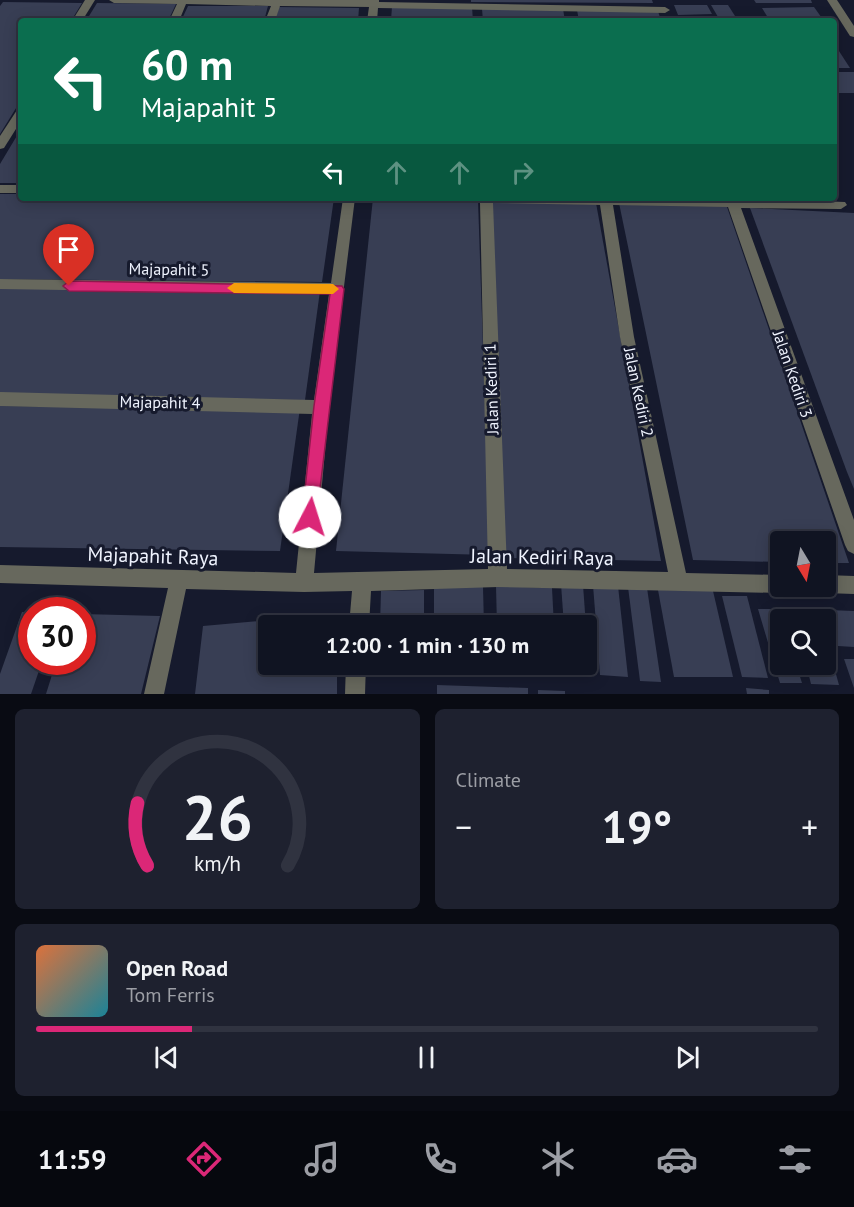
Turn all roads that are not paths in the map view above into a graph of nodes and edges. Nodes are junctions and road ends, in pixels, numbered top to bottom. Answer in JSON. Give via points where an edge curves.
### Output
{"nodes":[{"id":1,"x":90,"y":0,"type":"edge"},
{"id":2,"x":114,"y":0,"type":"edge"},
{"id":3,"x":832,"y":0,"type":"edge"},
{"id":4,"x":183,"y":1,"type":"edge"},
{"id":5,"x":277,"y":2,"type":"junction"},
{"id":6,"x":374,"y":2,"type":"edge"},
{"id":7,"x":479,"y":5,"type":"junction"},
{"id":8,"x":663,"y":5,"type":"edge"},
{"id":9,"x":569,"y":7,"type":"junction"},
{"id":10,"x":79,"y":18,"type":"edge"},
{"id":11,"x":175,"y":18,"type":"edge"},
{"id":12,"x":271,"y":18,"type":"edge"},
{"id":13,"x":372,"y":18,"type":"edge"},
{"id":14,"x":480,"y":18,"type":"edge"},
{"id":15,"x":571,"y":18,"type":"edge"},
{"id":16,"x":854,"y":34,"type":"edge"},
{"id":17,"x":18,"y":116,"type":"edge"},
{"id":18,"x":0,"y":146,"type":"edge"},
{"id":19,"x":0,"y":189,"type":"edge"},
{"id":20,"x":18,"y":189,"type":"edge"},
{"id":21,"x":349,"y":201,"type":"edge"},
{"id":22,"x":486,"y":201,"type":"edge"},
{"id":23,"x":605,"y":201,"type":"edge"},
{"id":24,"x":732,"y":201,"type":"edge"},
{"id":25,"x":754,"y":201,"type":"edge"},
{"id":26,"x":841,"y":205,"type":"dead end"},
{"id":27,"x":0,"y":284,"type":"edge"},
{"id":28,"x":337,"y":289,"type":"junction"},
{"id":29,"x":0,"y":399,"type":"edge"},
{"id":30,"x":321,"y":406,"type":"junction"},
{"id":31,"x":854,"y":545,"type":"edge"},
{"id":32,"x":0,"y":574,"type":"edge"},
{"id":33,"x":498,"y":578,"type":"junction"},
{"id":34,"x":179,"y":579,"type":"junction"},
{"id":35,"x":362,"y":580,"type":"junction"},
{"id":36,"x":679,"y":582,"type":"junction"},
{"id":37,"x":304,"y":583,"type":"junction"},
{"id":38,"x":770,"y":584,"type":"edge"},
{"id":39,"x":836,"y":584,"type":"edge"},
{"id":40,"x":854,"y":585,"type":"edge"},
{"id":41,"x":360,"y":615,"type":"edge"},
{"id":42,"x":356,"y":675,"type":"edge"},
{"id":43,"x":154,"y":694,"type":"edge"},
{"id":44,"x":355,"y":694,"type":"edge"}],
"edges":[{"from":1,"to":10,"type":"street"},
{"from":2,"to":4,"type":"street"},
{"from":3,"to":16,"type":"street"},
{"from":4,"to":5,"type":"street"},
{"from":4,"to":11,"type":"street"},
{"from":5,"to":6,"type":"street"},
{"from":5,"to":12,"type":"street"},
{"from":6,"to":7,"type":"street"},
{"from":6,"to":13,"type":"street"},
{"from":7,"to":9,"type":"street"},
{"from":7,"to":14,"type":"street"},
{"from":8,"to":9,"type":"street"},
{"from":9,"to":15,"type":"street"},
{"from":17,"to":18,"type":"street"},
{"from":19,"to":20,"type":"street"},
{"from":21,"to":28,"type":"street"},
{"from":22,"to":33,"type":"street","name":"Jalan Kediri 1"},
{"from":23,"to":36,"type":"street","name":"Jalan Kediri 2","via":[[627,337]]},
{"from":24,"to":31,"type":"street","name":"Jalan Kediri 3"},
{"from":25,"to":26,"type":"street"},
{"from":27,"to":28,"type":"street","name":"Majapahit 5"},
{"from":28,"to":30,"type":"street"},
{"from":29,"to":30,"type":"street","name":"Majapahit 4"},
{"from":30,"to":37,"type":"street"},
{"from":32,"to":34,"type":"street","name":"Majapahit Raya"},
{"from":33,"to":35,"type":"street","name":"Jalan Kediri Raya"},
{"from":33,"to":36,"type":"street","name":"Jalan Kediri Raya"},
{"from":34,"to":37,"type":"street","name":"Majapahit Raya"},
{"from":34,"to":43,"type":"street"},
{"from":35,"to":37,"type":"street","name":"Jalan Kediri Raya"},
{"from":35,"to":41,"type":"street"},
{"from":36,"to":38,"type":"street","name":"Jalan Kediri Raya"},
{"from":39,"to":40,"type":"street"},
{"from":42,"to":44,"type":"street"}]}
